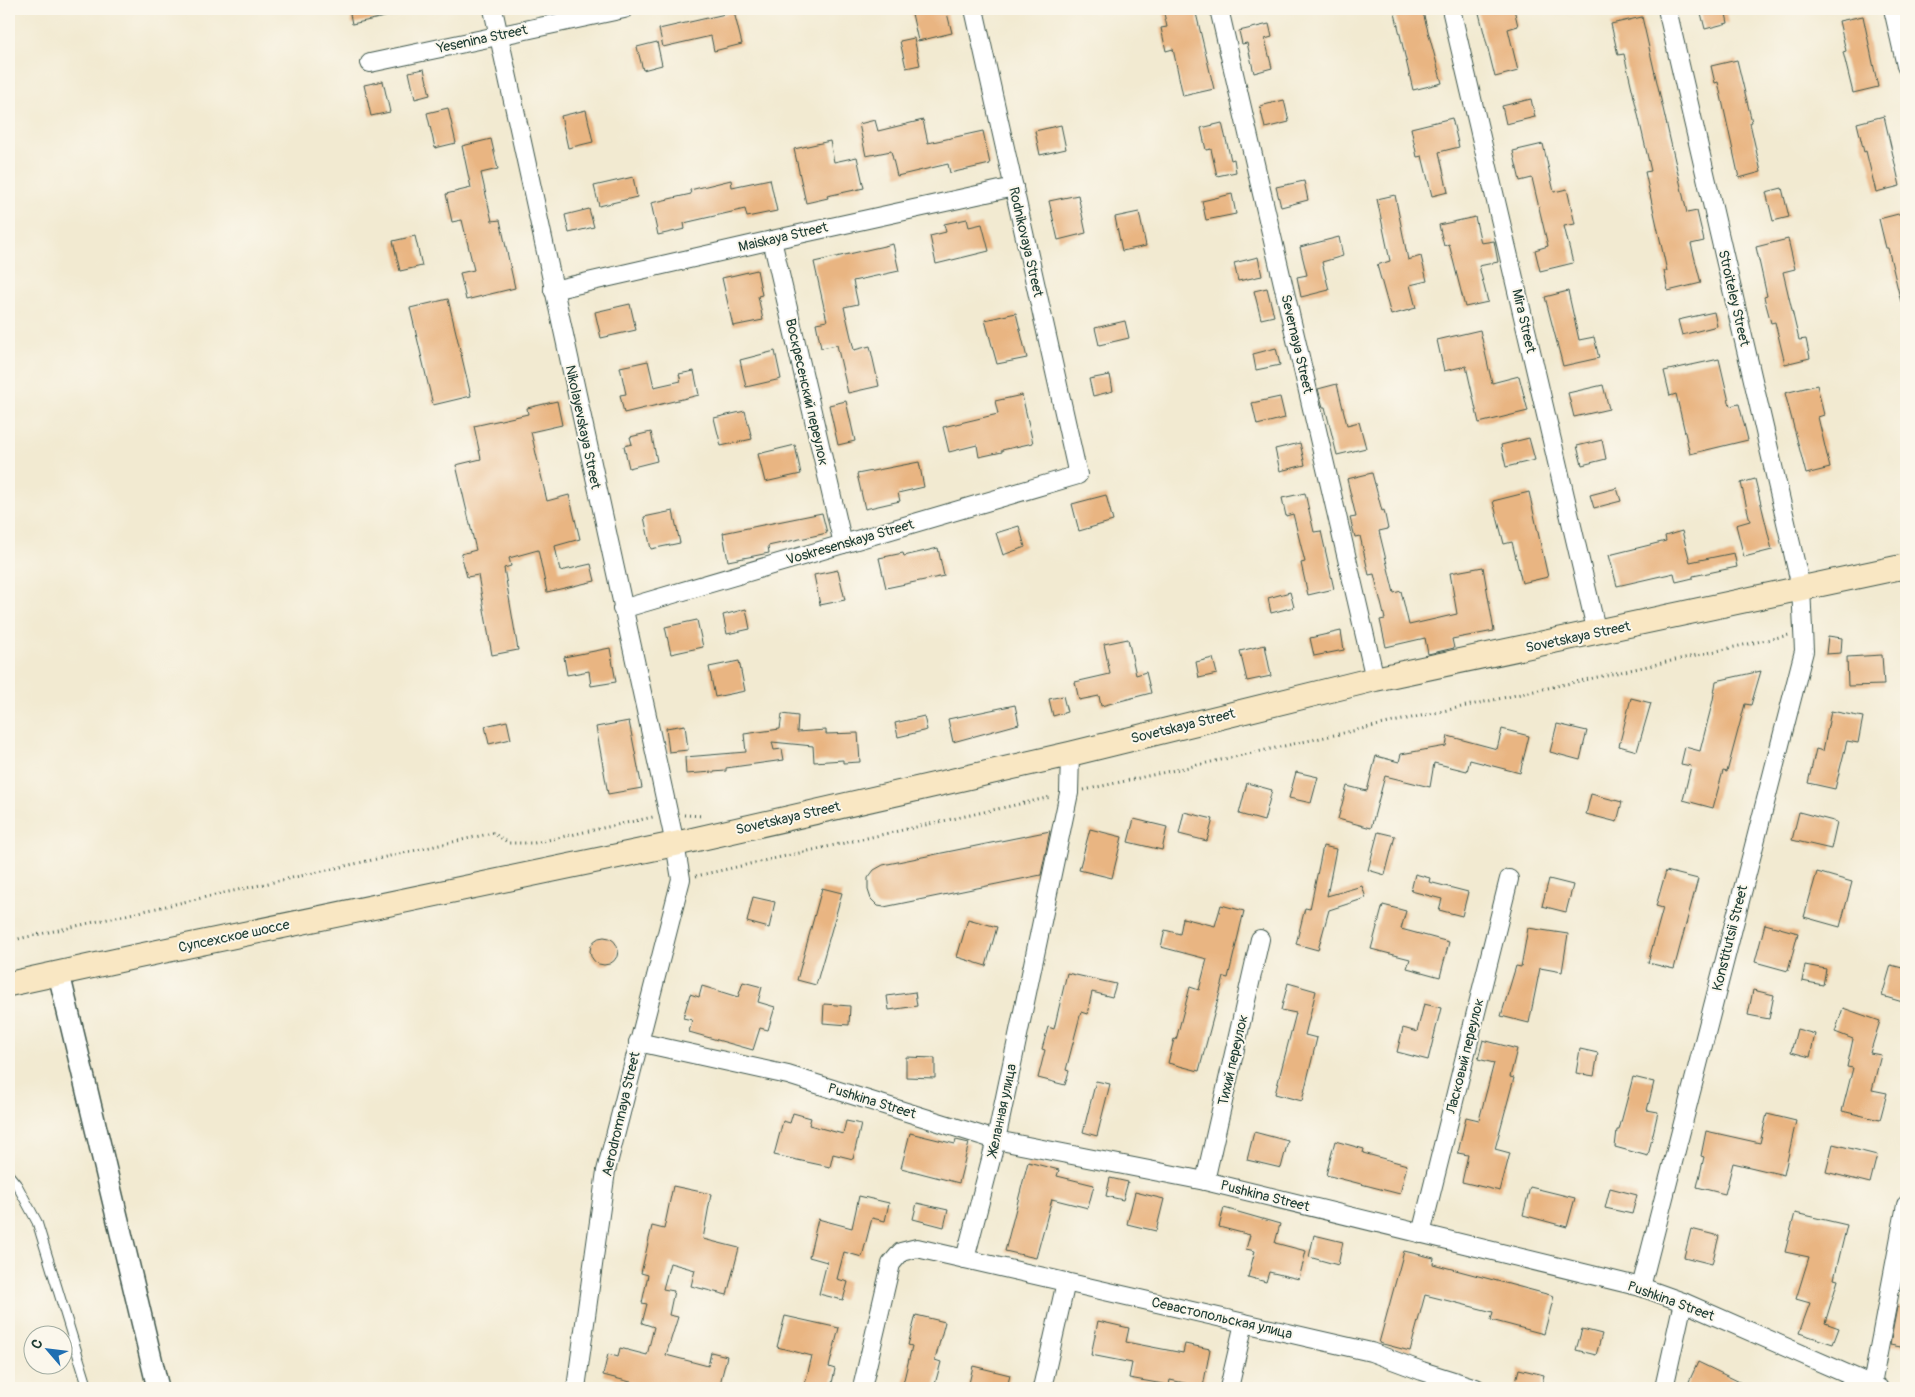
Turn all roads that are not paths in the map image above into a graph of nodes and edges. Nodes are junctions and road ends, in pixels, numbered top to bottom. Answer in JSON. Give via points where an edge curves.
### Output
{"nodes":[{"id":1,"x":494,"y":9,"type":"edge"},
{"id":2,"x":624,"y":9,"type":"edge"},
{"id":3,"x":974,"y":9,"type":"edge"},
{"id":4,"x":1219,"y":9,"type":"edge"},
{"id":5,"x":1451,"y":9,"type":"edge"},
{"id":6,"x":1667,"y":9,"type":"edge"},
{"id":7,"x":1893,"y":9,"type":"edge"},
{"id":8,"x":500,"y":36,"type":"junction"},
{"id":9,"x":370,"y":63,"type":"dead end"},
{"id":10,"x":1906,"y":66,"type":"edge"},
{"id":11,"x":1014,"y":187,"type":"junction"},
{"id":12,"x":772,"y":240,"type":"junction"},
{"id":13,"x":553,"y":290,"type":"junction"},
{"id":14,"x":1078,"y":475,"type":"joint"},
{"id":15,"x":843,"y":544,"type":"junction"},
{"id":16,"x":1906,"y":566,"type":"edge"},
{"id":17,"x":1801,"y":588,"type":"junction"},
{"id":18,"x":622,"y":609,"type":"junction"},
{"id":19,"x":1597,"y":633,"type":"junction"},
{"id":20,"x":1375,"y":679,"type":"junction"},
{"id":21,"x":1070,"y":754,"type":"junction"},
{"id":22,"x":675,"y":844,"type":"junction"},
{"id":23,"x":1509,"y":879,"type":"dead end"},
{"id":24,"x":460,"y":889,"type":"joint"},
{"id":25,"x":1260,"y":939,"type":"dead end"},
{"id":26,"x":59,"y":974,"type":"junction"},
{"id":27,"x":9,"y":984,"type":"edge"},
{"id":28,"x":638,"y":1042,"type":"junction"},
{"id":29,"x":996,"y":1140,"type":"junction"},
{"id":30,"x":9,"y":1175,"type":"edge"},
{"id":31,"x":1205,"y":1181,"type":"junction"},
{"id":32,"x":1906,"y":1205,"type":"edge"},
{"id":33,"x":1421,"y":1234,"type":"junction"},
{"id":34,"x":965,"y":1259,"type":"junction"},
{"id":35,"x":1066,"y":1282,"type":"junction"},
{"id":36,"x":1641,"y":1287,"type":"junction"},
{"id":37,"x":1683,"y":1302,"type":"junction"},
{"id":38,"x":1244,"y":1323,"type":"junction"},
{"id":39,"x":1420,"y":1380,"type":"edge"},
{"id":40,"x":1876,"y":1387,"type":"edge"},
{"id":41,"x":88,"y":1388,"type":"edge"},
{"id":42,"x":158,"y":1388,"type":"edge"},
{"id":43,"x":576,"y":1388,"type":"edge"},
{"id":44,"x":862,"y":1388,"type":"edge"},
{"id":45,"x":1042,"y":1388,"type":"edge"},
{"id":46,"x":1229,"y":1388,"type":"edge"},
{"id":47,"x":1476,"y":1388,"type":"edge"},
{"id":48,"x":1664,"y":1388,"type":"edge"}],
"edges":[{"from":1,"to":8,"type":"street","name":"Nikolayevskaya Street"},
{"from":2,"to":8,"type":"street","name":"Yesenina Street"},
{"from":3,"to":11,"type":"street","name":"Rodnikovaya Street"},
{"from":4,"to":20,"type":"street","name":"Severnaya Street"},
{"from":5,"to":19,"type":"street","name":"Mira Street"},
{"from":6,"to":17,"type":"street","name":"Stroiteley Street"},
{"from":7,"to":10,"type":"street"},
{"from":8,"to":9,"type":"street","name":"Yesenina Street"},
{"from":8,"to":13,"type":"street","name":"Nikolayevskaya Street"},
{"from":11,"to":12,"type":"street","name":"Maiskaya Street"},
{"from":11,"to":14,"type":"street","name":"Rodnikovaya Street"},
{"from":12,"to":13,"type":"street","name":"Maiskaya Street"},
{"from":12,"to":15,"type":"street","name":"Воскресенский переулок"},
{"from":13,"to":18,"type":"street","name":"Nikolayevskaya Street"},
{"from":14,"to":15,"type":"street","name":"Voskresenskaya Street"},
{"from":15,"to":18,"type":"street","name":"Voskresenskaya Street"},
{"from":16,"to":17,"type":"main road","name":"Sovetskaya Street"},
{"from":17,"to":19,"type":"main road","name":"Sovetskaya Street"},
{"from":17,"to":36,"type":"street","name":"Konstitutsii Street","via":[[1804,651]]},
{"from":18,"to":22,"type":"street","name":"Nikolayevskaya Street"},
{"from":19,"to":20,"type":"main road","name":"Sovetskaya Street"},
{"from":20,"to":21,"type":"main road","name":"Sovetskaya Street"},
{"from":21,"to":22,"type":"main road","name":"Sovetskaya Street"},
{"from":21,"to":29,"type":"street","name":"Желанная улица","via":[[1069,793]]},
{"from":22,"to":24,"type":"main road","name":"Sovetskaya Street"},
{"from":22,"to":28,"type":"street","name":"Aerodromnaya Street","via":[[681,879]]},
{"from":23,"to":33,"type":"street","name":"Ласковый переулок"},
{"from":24,"to":26,"type":"main road","name":"Супсехское шоссе"},
{"from":25,"to":31,"type":"street","name":"Тихий переулок"},
{"from":26,"to":27,"type":"main road","name":"Супсехское шоссе"},
{"from":26,"to":42,"type":"street"},
{"from":28,"to":29,"type":"street","name":"Pushkina Street","via":[[788,1075]]},
{"from":28,"to":43,"type":"street","name":"Aerodromnaya Street","via":[[606,1172]]},
{"from":29,"to":31,"type":"street","name":"Pushkina Street"},
{"from":29,"to":34,"type":"street","name":"Желанная улица"},
{"from":30,"to":41,"type":"lane","via":[[18,1185],[37,1222]]},
{"from":31,"to":33,"type":"street","name":"Pushkina Street"},
{"from":32,"to":40,"type":"street"},
{"from":33,"to":36,"type":"street","name":"Pushkina Street"},
{"from":34,"to":35,"type":"street","name":"Севастопольская улица"},
{"from":34,"to":44,"type":"street","via":[[917,1248],[901,1252],[891,1264]]},
{"from":35,"to":38,"type":"street","name":"Севастопольская улица"},
{"from":35,"to":45,"type":"street"},
{"from":36,"to":37,"type":"street","name":"Pushkina Street"},
{"from":37,"to":40,"type":"street","name":"Pushkina Street"},
{"from":37,"to":48,"type":"street"},
{"from":38,"to":39,"type":"street","name":"Севастопольская улица","via":[[1371,1352]]},
{"from":38,"to":46,"type":"street"},
{"from":39,"to":47,"type":"street","name":"Севастопольская улица"}]}
